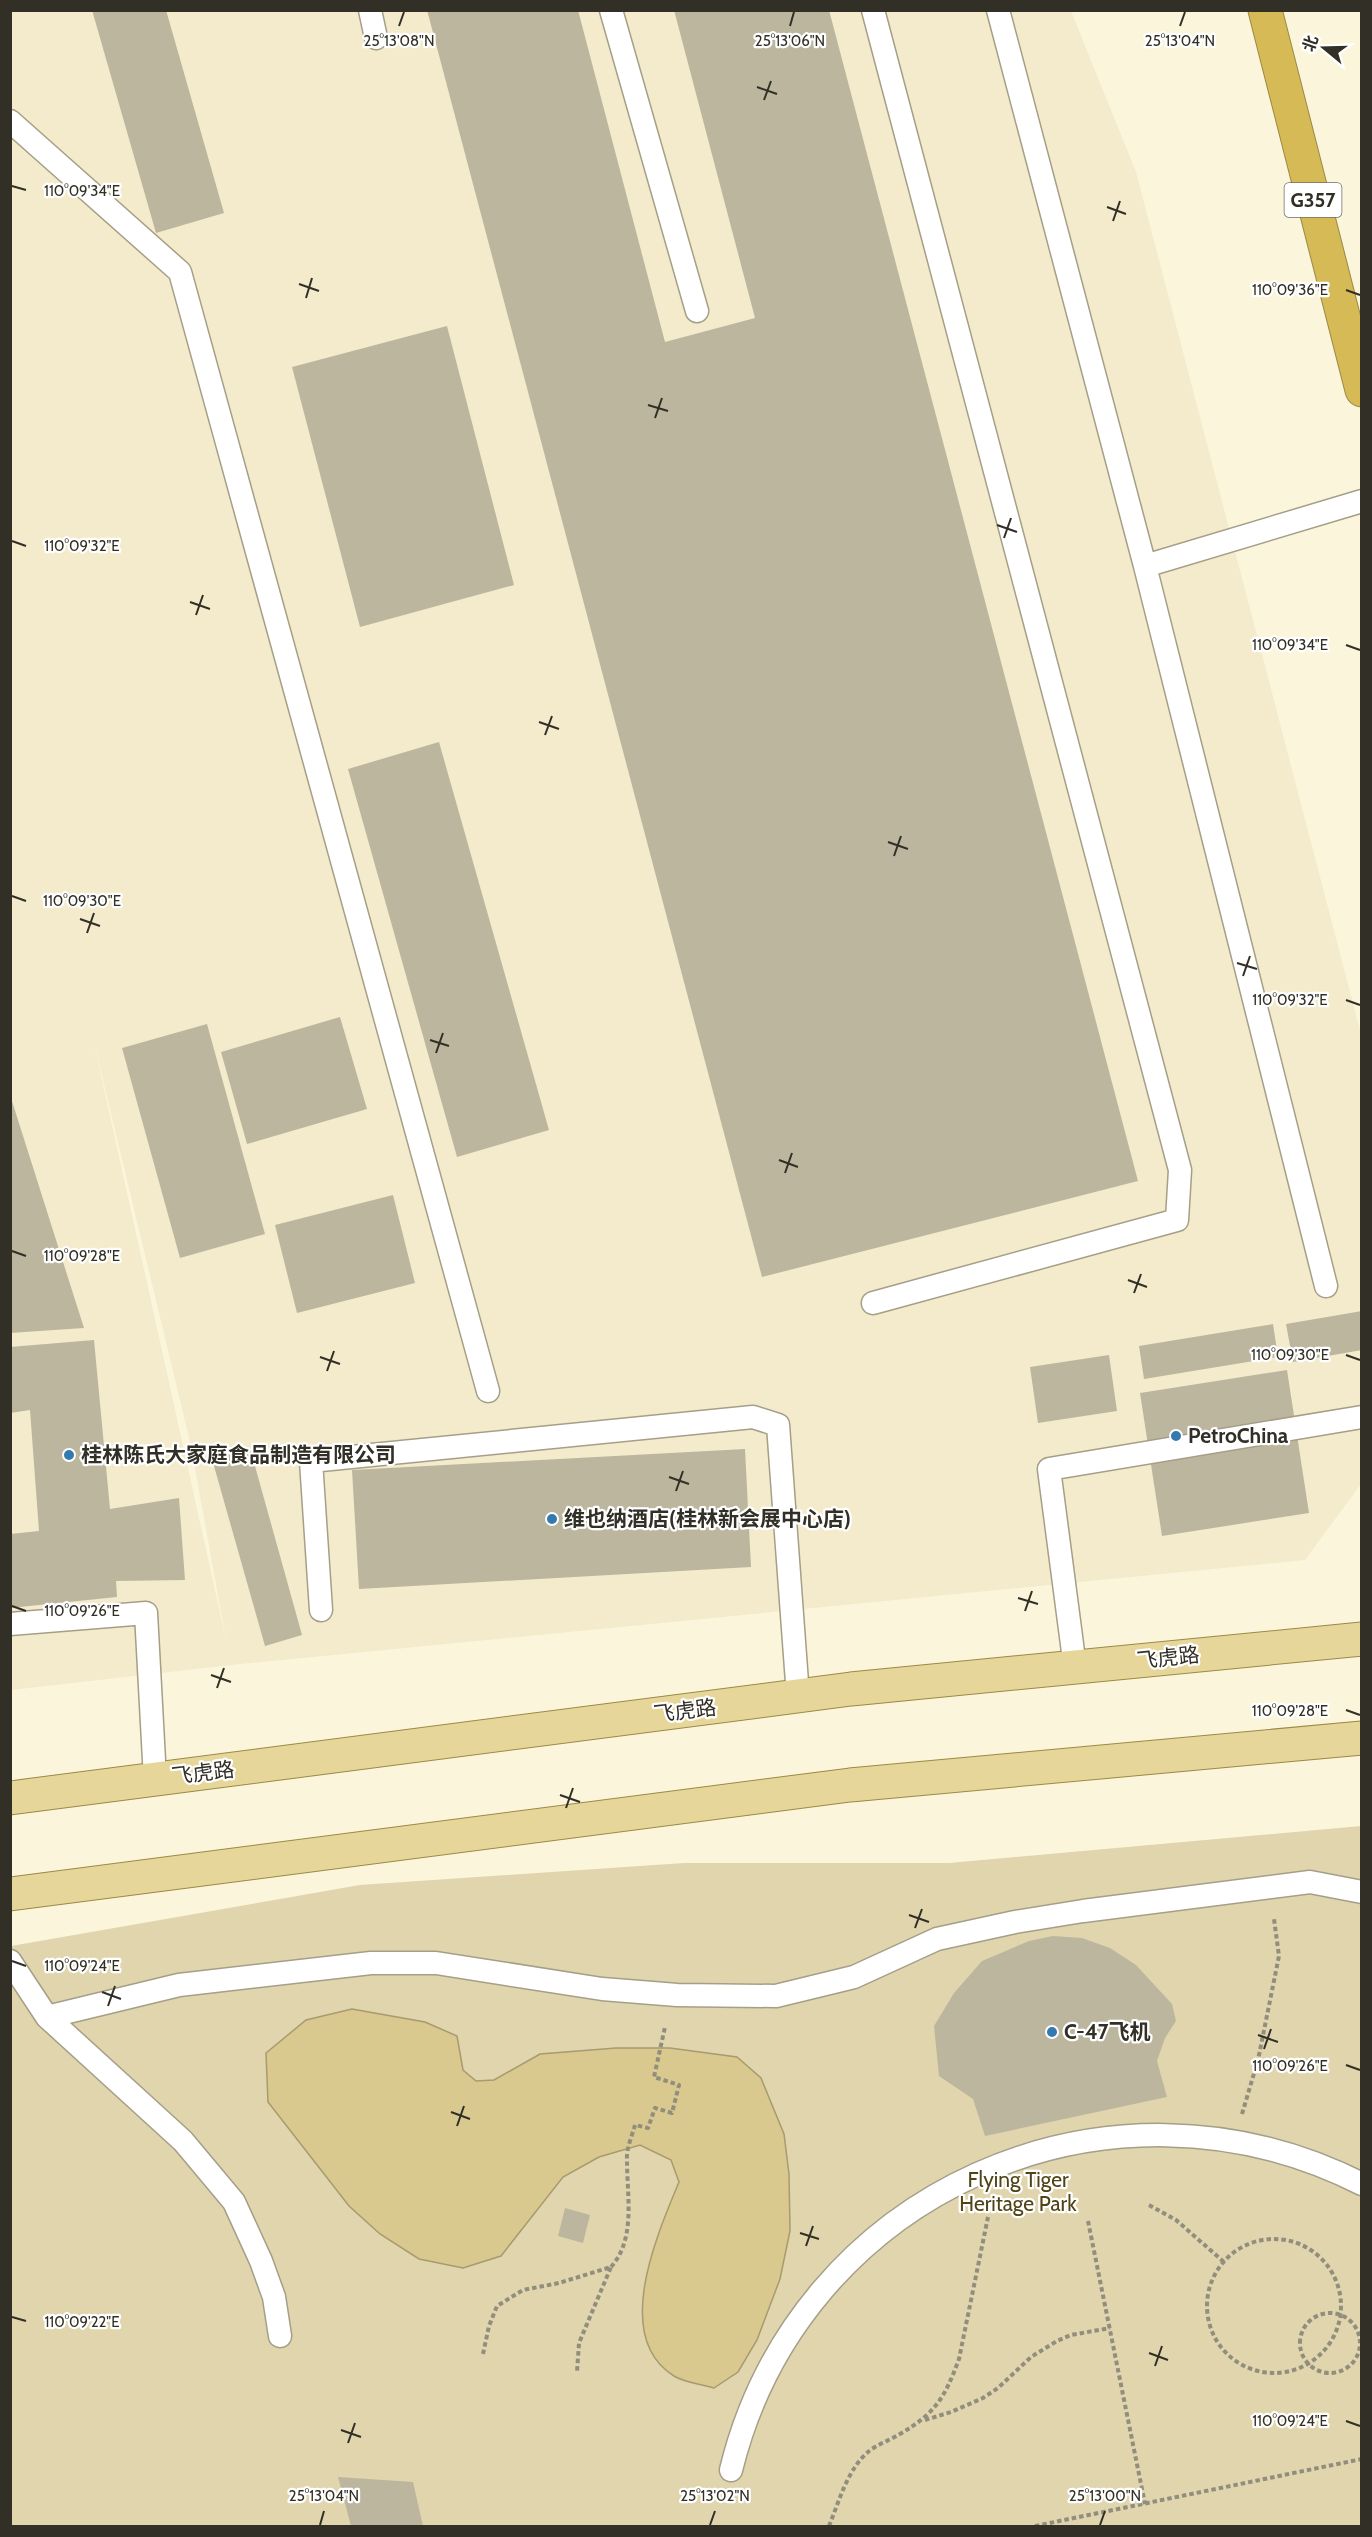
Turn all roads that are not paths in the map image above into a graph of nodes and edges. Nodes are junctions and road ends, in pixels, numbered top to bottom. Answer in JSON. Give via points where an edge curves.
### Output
{"nodes":[{"id":1,"x":370,"y":10,"type":"edge"},
{"id":2,"x":611,"y":10,"type":"edge"},
{"id":3,"x":873,"y":10,"type":"edge"},
{"id":4,"x":998,"y":10,"type":"edge"},
{"id":5,"x":1265,"y":10,"type":"edge"},
{"id":6,"x":376,"y":38,"type":"dead end"},
{"id":7,"x":10,"y":121,"type":"edge"},
{"id":8,"x":697,"y":311,"type":"dead end"},
{"id":9,"x":1362,"y":390,"type":"edge"},
{"id":10,"x":1362,"y":501,"type":"edge"},
{"id":11,"x":1145,"y":566,"type":"junction"},
{"id":12,"x":1326,"y":1286,"type":"dead end"},
{"id":13,"x":873,"y":1303,"type":"dead end"},
{"id":14,"x":488,"y":1390,"type":"dead end"},
{"id":15,"x":1362,"y":1417,"type":"edge"},
{"id":16,"x":321,"y":1610,"type":"dead end"},
{"id":17,"x":10,"y":1624,"type":"edge"},
{"id":18,"x":1362,"y":1639,"type":"edge"},
{"id":19,"x":1075,"y":1667,"type":"junction"},
{"id":20,"x":798,"y":1696,"type":"junction"},
{"id":21,"x":1362,"y":1738,"type":"edge"},
{"id":22,"x":154,"y":1779,"type":"junction"},
{"id":23,"x":10,"y":1798,"type":"edge"},
{"id":24,"x":1362,"y":1892,"type":"edge"},
{"id":25,"x":10,"y":1894,"type":"edge"},
{"id":26,"x":10,"y":1961,"type":"edge"},
{"id":27,"x":47,"y":2017,"type":"junction"},
{"id":28,"x":1362,"y":2184,"type":"edge"},
{"id":29,"x":280,"y":2336,"type":"dead end"},
{"id":30,"x":731,"y":2470,"type":"dead end"}],
"edges":[{"from":1,"to":6,"type":"lane"},
{"from":2,"to":8,"type":"lane"},
{"from":3,"to":13,"type":"lane","via":[[1180,1170],[1177,1220]]},
{"from":4,"to":11,"type":"lane"},
{"from":5,"to":9,"type":"highway","number":"G357"},
{"from":7,"to":14,"type":"lane","via":[[180,272]]},
{"from":10,"to":11,"type":"lane"},
{"from":11,"to":12,"type":"lane"},
{"from":15,"to":19,"type":"lane","via":[[1049,1469]]},
{"from":16,"to":20,"type":"lane","via":[[311,1461],[753,1417],[778,1425]]},
{"from":17,"to":22,"type":"lane","via":[[146,1613]]},
{"from":18,"to":19,"type":"main road","name":"飞虎路"},
{"from":19,"to":20,"type":"main road","name":"飞虎路"},
{"from":20,"to":22,"type":"main road","name":"飞虎路"},
{"from":21,"to":25,"type":"main road","via":[[850,1785]]},
{"from":22,"to":23,"type":"main road","name":"飞虎路"},
{"from":24,"to":27,"type":"lane","via":[[1310,1882],[1083,1911],[937,1939],[854,1977],[776,1996],[672,1995],[602,1989],[436,1963],[371,1963],[179,1985]]},
{"from":26,"to":27,"type":"lane"},
{"from":27,"to":29,"type":"lane","via":[[183,2141],[234,2202],[274,2297]]},
{"from":28,"to":30,"type":"lane","via":[[1287,2153],[1236,2140],[1183,2134],[1129,2135],[1076,2142],[1025,2154],[975,2174],[928,2199],[885,2230],[810,2307],[755,2398]]}]}
